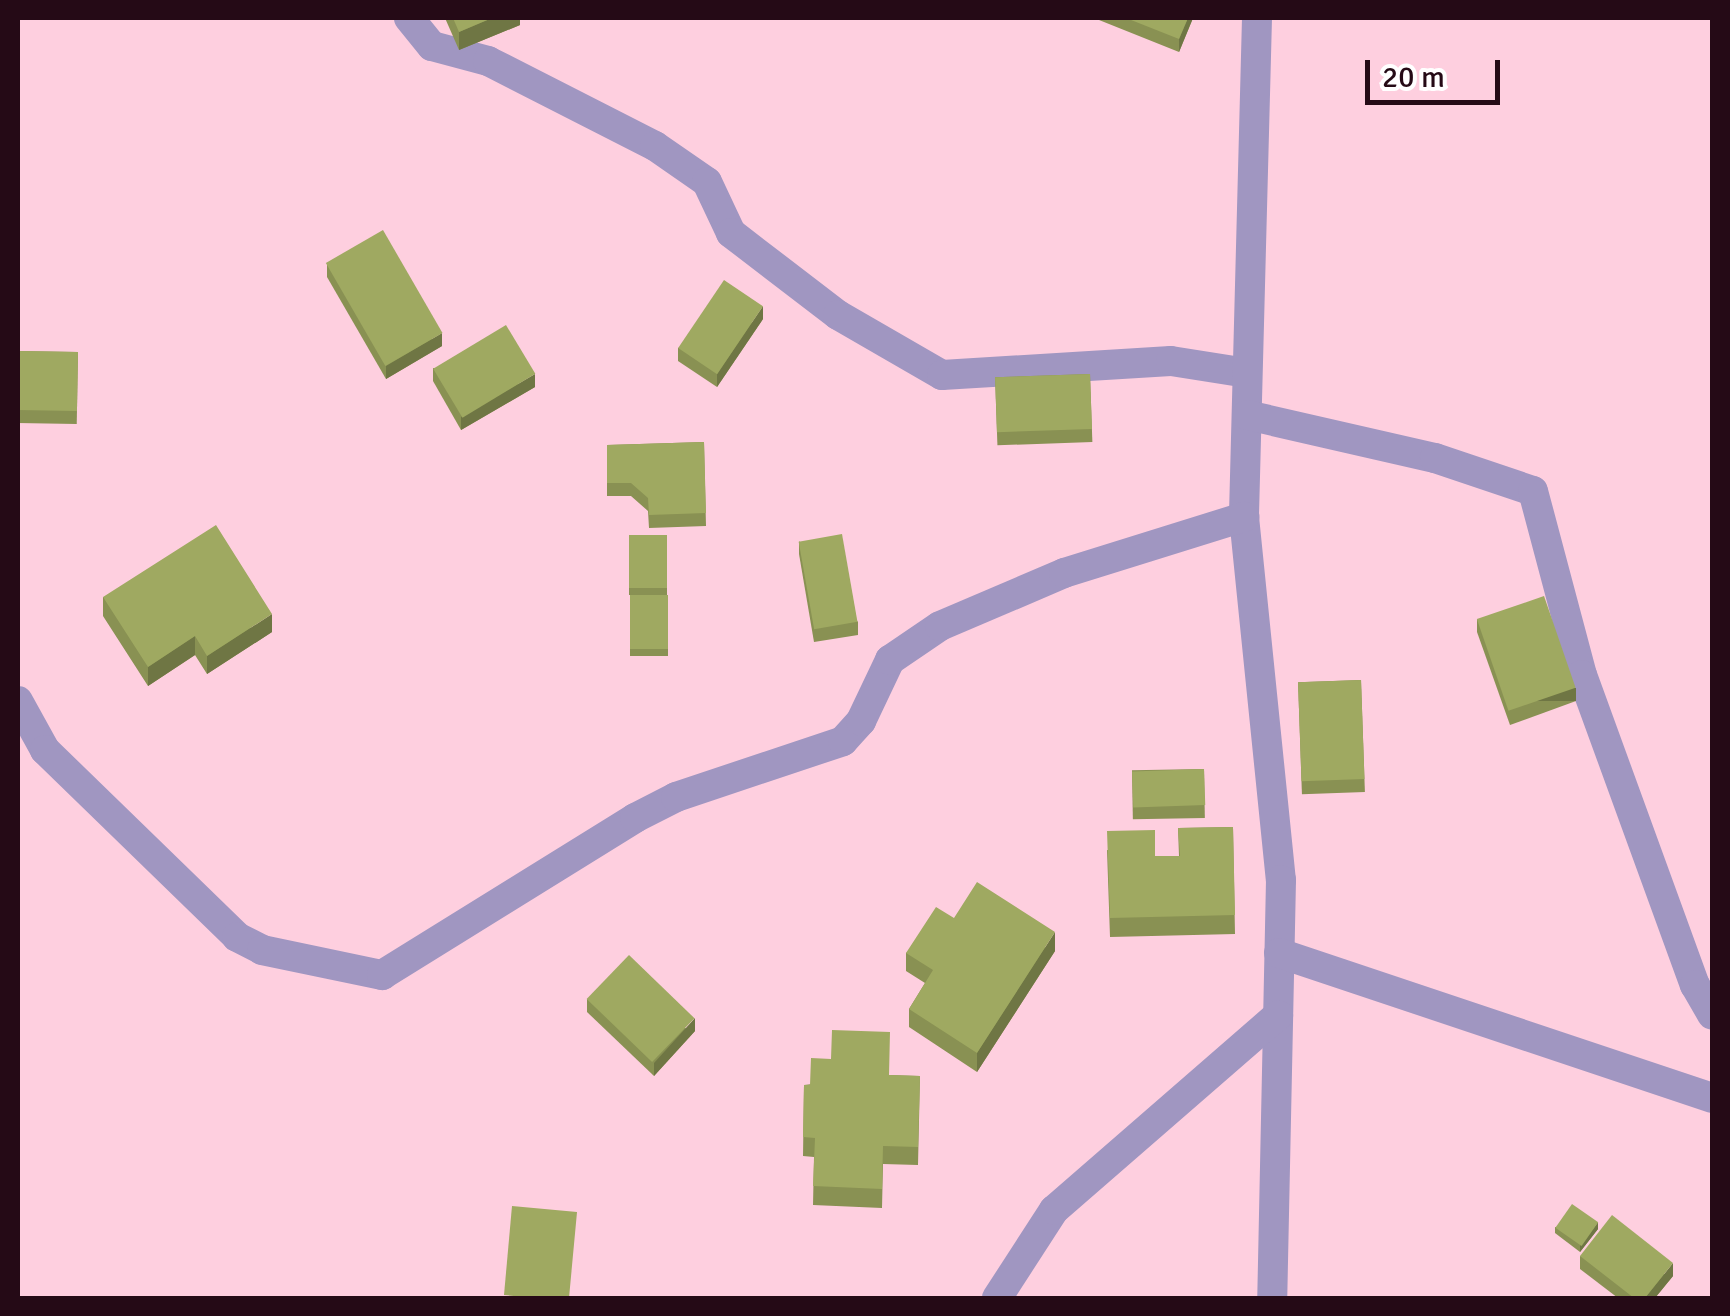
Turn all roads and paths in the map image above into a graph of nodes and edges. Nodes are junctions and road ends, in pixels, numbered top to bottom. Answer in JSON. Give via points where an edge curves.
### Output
{"nodes":[{"id":1,"x":409,"y":18,"type":"edge"},
{"id":2,"x":1256,"y":18,"type":"edge"},
{"id":3,"x":1247,"y":373,"type":"junction"},
{"id":4,"x":1246,"y":415,"type":"junction"},
{"id":5,"x":1244,"y":517,"type":"junction"},
{"id":6,"x":18,"y":701,"type":"edge"},
{"id":7,"x":1279,"y":953,"type":"junction"},
{"id":8,"x":1278,"y":1015,"type":"junction"},
{"id":9,"x":1712,"y":1015,"type":"edge"},
{"id":10,"x":1712,"y":1098,"type":"edge"},
{"id":11,"x":997,"y":1298,"type":"edge"},
{"id":12,"x":1272,"y":1298,"type":"edge"}],
"edges":[{"from":1,"to":3,"type":"street","via":[[432,46],[488,61],[655,146],[707,182],[731,233],[838,315],[942,375],[1172,361]]},
{"from":2,"to":3,"type":"street"},
{"from":3,"to":4,"type":"street"},
{"from":4,"to":5,"type":"street"},
{"from":4,"to":9,"type":"street","via":[[1435,458],[1533,491],[1582,675],[1695,985]]},
{"from":5,"to":6,"type":"street","via":[[1064,573],[940,626],[890,660],[861,721],[843,741],[662,804],[382,975],[262,950],[236,937],[45,750]]},
{"from":5,"to":7,"type":"street","via":[[1281,880]]},
{"from":7,"to":8,"type":"street"},
{"from":7,"to":10,"type":"street"},
{"from":8,"to":11,"type":"street","via":[[1054,1210]]},
{"from":8,"to":12,"type":"street"}]}
